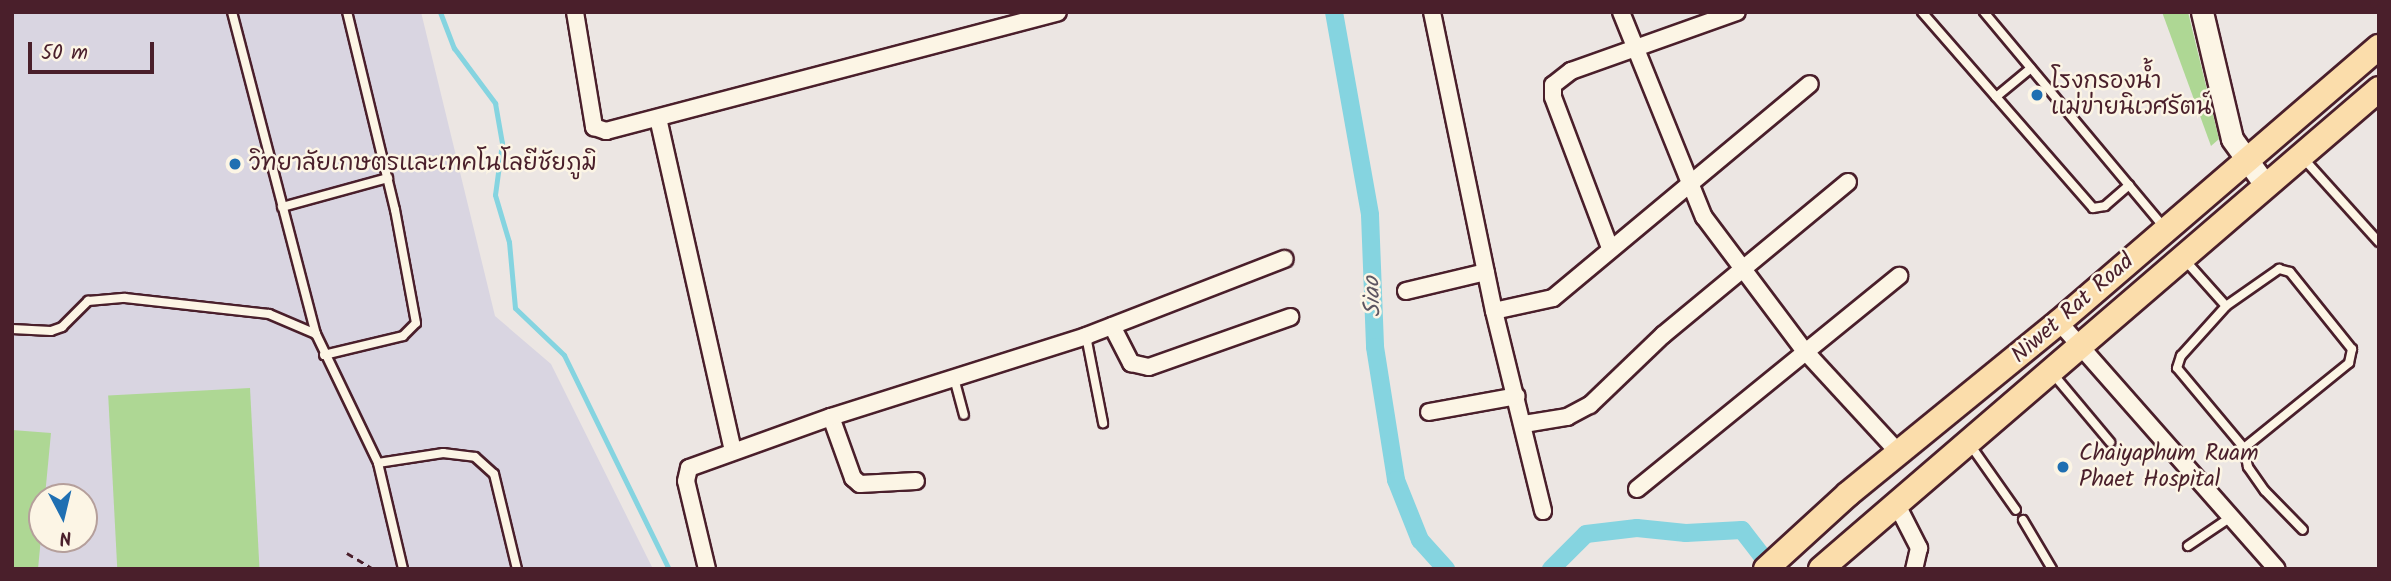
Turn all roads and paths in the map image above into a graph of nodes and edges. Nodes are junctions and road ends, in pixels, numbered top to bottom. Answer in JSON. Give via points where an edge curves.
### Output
{"nodes":[{"id":1,"x":232,"y":12,"type":"edge"},
{"id":2,"x":346,"y":12,"type":"edge"},
{"id":3,"x":575,"y":12,"type":"edge"},
{"id":4,"x":1058,"y":12,"type":"edge"},
{"id":5,"x":1432,"y":12,"type":"edge"},
{"id":6,"x":1621,"y":12,"type":"edge"},
{"id":7,"x":1737,"y":12,"type":"edge"},
{"id":8,"x":1922,"y":12,"type":"edge"},
{"id":9,"x":1984,"y":12,"type":"edge"},
{"id":10,"x":2202,"y":12,"type":"edge"},
{"id":11,"x":1635,"y":47,"type":"junction"},
{"id":12,"x":2379,"y":47,"type":"edge"},
{"id":13,"x":2031,"y":68,"type":"junction"},
{"id":14,"x":1810,"y":84,"type":"dead end"},
{"id":15,"x":2379,"y":89,"type":"edge"},
{"id":16,"x":1996,"y":97,"type":"junction"},
{"id":17,"x":658,"y":118,"type":"junction"},
{"id":18,"x":2301,"y":155,"type":"junction"},
{"id":19,"x":2246,"y":163,"type":"junction"},
{"id":20,"x":388,"y":178,"type":"junction"},
{"id":21,"x":1848,"y":182,"type":"dead end"},
{"id":22,"x":1688,"y":184,"type":"junction"},
{"id":23,"x":2129,"y":185,"type":"junction"},
{"id":24,"x":2266,"y":186,"type":"junction"},
{"id":25,"x":282,"y":207,"type":"junction"},
{"id":26,"x":2166,"y":230,"type":"junction"},
{"id":27,"x":2379,"y":242,"type":"edge"},
{"id":28,"x":1610,"y":247,"type":"junction"},
{"id":29,"x":2182,"y":257,"type":"junction"},
{"id":30,"x":1285,"y":259,"type":"dead end"},
{"id":31,"x":1740,"y":269,"type":"junction"},
{"id":32,"x":1486,"y":272,"type":"junction"},
{"id":33,"x":1899,"y":276,"type":"dead end"},
{"id":34,"x":1406,"y":291,"type":"dead end"},
{"id":35,"x":2226,"y":306,"type":"junction"},
{"id":36,"x":1494,"y":311,"type":"junction"},
{"id":37,"x":1290,"y":317,"type":"dead end"},
{"id":38,"x":2059,"y":322,"type":"junction"},
{"id":39,"x":1112,"y":326,"type":"junction"},
{"id":40,"x":12,"y":330,"type":"edge"},
{"id":41,"x":316,"y":334,"type":"junction"},
{"id":42,"x":1086,"y":336,"type":"junction"},
{"id":43,"x":2081,"y":344,"type":"junction"},
{"id":44,"x":1804,"y":350,"type":"junction"},
{"id":45,"x":324,"y":355,"type":"junction"},
{"id":46,"x":2051,"y":372,"type":"junction"},
{"id":47,"x":954,"y":378,"type":"junction"},
{"id":48,"x":1517,"y":396,"type":"junction"},
{"id":49,"x":1429,"y":412,"type":"dead end"},
{"id":50,"x":964,"y":415,"type":"dead end"},
{"id":51,"x":831,"y":417,"type":"junction"},
{"id":52,"x":1103,"y":423,"type":"dead end"},
{"id":53,"x":1524,"y":424,"type":"junction"},
{"id":54,"x":2110,"y":442,"type":"dead end"},
{"id":55,"x":1969,"y":443,"type":"junction"},
{"id":56,"x":2244,"y":448,"type":"junction"},
{"id":57,"x":733,"y":450,"type":"junction"},
{"id":58,"x":1901,"y":455,"type":"junction"},
{"id":59,"x":378,"y":463,"type":"junction"},
{"id":60,"x":916,"y":481,"type":"dead end"},
{"id":61,"x":1637,"y":489,"type":"dead end"},
{"id":62,"x":1896,"y":503,"type":"junction"},
{"id":63,"x":2016,"y":510,"type":"dead end"},
{"id":64,"x":1544,"y":511,"type":"dead end"},
{"id":65,"x":2231,"y":517,"type":"junction"},
{"id":66,"x":2023,"y":520,"type":"dead end"},
{"id":67,"x":2303,"y":530,"type":"dead end"},
{"id":68,"x":2188,"y":547,"type":"dead end"},
{"id":69,"x":347,"y":553,"type":"dead end"},
{"id":70,"x":374,"y":569,"type":"edge"},
{"id":71,"x":403,"y":569,"type":"edge"},
{"id":72,"x":517,"y":569,"type":"edge"},
{"id":73,"x":707,"y":569,"type":"edge"},
{"id":74,"x":1766,"y":569,"type":"edge"},
{"id":75,"x":1821,"y":569,"type":"edge"},
{"id":76,"x":1914,"y":569,"type":"edge"},
{"id":77,"x":2052,"y":569,"type":"edge"},
{"id":78,"x":2277,"y":569,"type":"edge"}],
"edges":[{"from":1,"to":25,"type":"lane"},
{"from":2,"to":20,"type":"lane"},
{"from":3,"to":17,"type":"street","via":[[594,127],[606,131]]},
{"from":4,"to":17,"type":"street"},
{"from":5,"to":32,"type":"street"},
{"from":6,"to":11,"type":"street"},
{"from":7,"to":11,"type":"street"},
{"from":8,"to":16,"type":"lane"},
{"from":9,"to":13,"type":"lane"},
{"from":10,"to":19,"type":"street","via":[[2232,139]]},
{"from":11,"to":22,"type":"street"},
{"from":11,"to":28,"type":"street","via":[[1571,71],[1553,85],[1553,97]]},
{"from":12,"to":19,"type":"main road","name":"Niwet Rat Road"},
{"from":13,"to":16,"type":"lane"},
{"from":13,"to":23,"type":"lane"},
{"from":14,"to":22,"type":"street"},
{"from":15,"to":18,"type":"main road","name":"Niwet Rat Road"},
{"from":16,"to":23,"type":"lane","via":[[2093,208],[2105,206]]},
{"from":17,"to":57,"type":"street"},
{"from":18,"to":24,"type":"main road","name":"Niwet Rat Road"},
{"from":18,"to":27,"type":"lane"},
{"from":19,"to":24,"type":"street"},
{"from":19,"to":26,"type":"main road","name":"Niwet Rat Road"},
{"from":20,"to":25,"type":"lane"},
{"from":20,"to":45,"type":"lane","via":[[416,323],[403,336]]},
{"from":21,"to":31,"type":"street"},
{"from":22,"to":28,"type":"street"},
{"from":22,"to":31,"type":"street"},
{"from":23,"to":26,"type":"lane"},
{"from":24,"to":29,"type":"main road","name":"Niwet Rat Road"},
{"from":25,"to":41,"type":"lane"},
{"from":26,"to":38,"type":"main road","name":"Niwet Rat Road"},
{"from":28,"to":36,"type":"street","via":[[1547,301]]},
{"from":29,"to":35,"type":"lane"},
{"from":29,"to":43,"type":"main road","name":"Niwet Rat Road"},
{"from":30,"to":39,"type":"street"},
{"from":31,"to":44,"type":"street"},
{"from":31,"to":53,"type":"street","via":[[1590,405],[1567,416]]},
{"from":32,"to":34,"type":"street"},
{"from":32,"to":36,"type":"street"},
{"from":33,"to":44,"type":"street"},
{"from":35,"to":56,"type":"lane","via":[[2181,356],[2178,368]]},
{"from":35,"to":56,"type":"lane","via":[[2279,269],[2290,272],[2352,349],[2349,363]]},
{"from":36,"to":48,"type":"street"},
{"from":37,"to":39,"type":"street","via":[[1149,367],[1131,363]]},
{"from":38,"to":43,"type":"street"},
{"from":38,"to":58,"type":"main road","name":"Niwet Rat Road"},
{"from":39,"to":42,"type":"street"},
{"from":40,"to":41,"type":"lane","via":[[51,331],[88,301],[125,298],[269,314]]},
{"from":41,"to":45,"type":"lane"},
{"from":42,"to":47,"type":"street"},
{"from":42,"to":52,"type":"lane"},
{"from":43,"to":46,"type":"main road","name":"Niwet Rat Road"},
{"from":43,"to":65,"type":"street"},
{"from":44,"to":58,"type":"street"},
{"from":44,"to":61,"type":"street"},
{"from":45,"to":59,"type":"lane"},
{"from":46,"to":54,"type":"lane"},
{"from":46,"to":55,"type":"main road","name":"Niwet Rat Road"},
{"from":47,"to":50,"type":"lane"},
{"from":47,"to":51,"type":"street"},
{"from":48,"to":49,"type":"street"},
{"from":48,"to":53,"type":"street"},
{"from":51,"to":57,"type":"street"},
{"from":51,"to":60,"type":"street","via":[[853,478],[860,484]]},
{"from":53,"to":64,"type":"street"},
{"from":55,"to":62,"type":"main road","name":"Niwet Rat Road"},
{"from":55,"to":63,"type":"lane"},
{"from":56,"to":67,"type":"lane","via":[[2248,467],[2265,491]]},
{"from":57,"to":73,"type":"street","via":[[689,468],[686,481]]},
{"from":58,"to":74,"type":"main road","name":"Niwet Rat Road","via":[[1848,494]]},
{"from":59,"to":71,"type":"lane"},
{"from":59,"to":72,"type":"lane","via":[[443,453],[475,457],[494,474]]},
{"from":62,"to":75,"type":"main road","name":"Niwet Rat Road"},
{"from":62,"to":76,"type":"street","via":[[1919,548]]},
{"from":65,"to":68,"type":"lane"},
{"from":65,"to":78,"type":"street"},
{"from":66,"to":77,"type":"lane"},
{"from":69,"to":70,"type":"path"}]}
